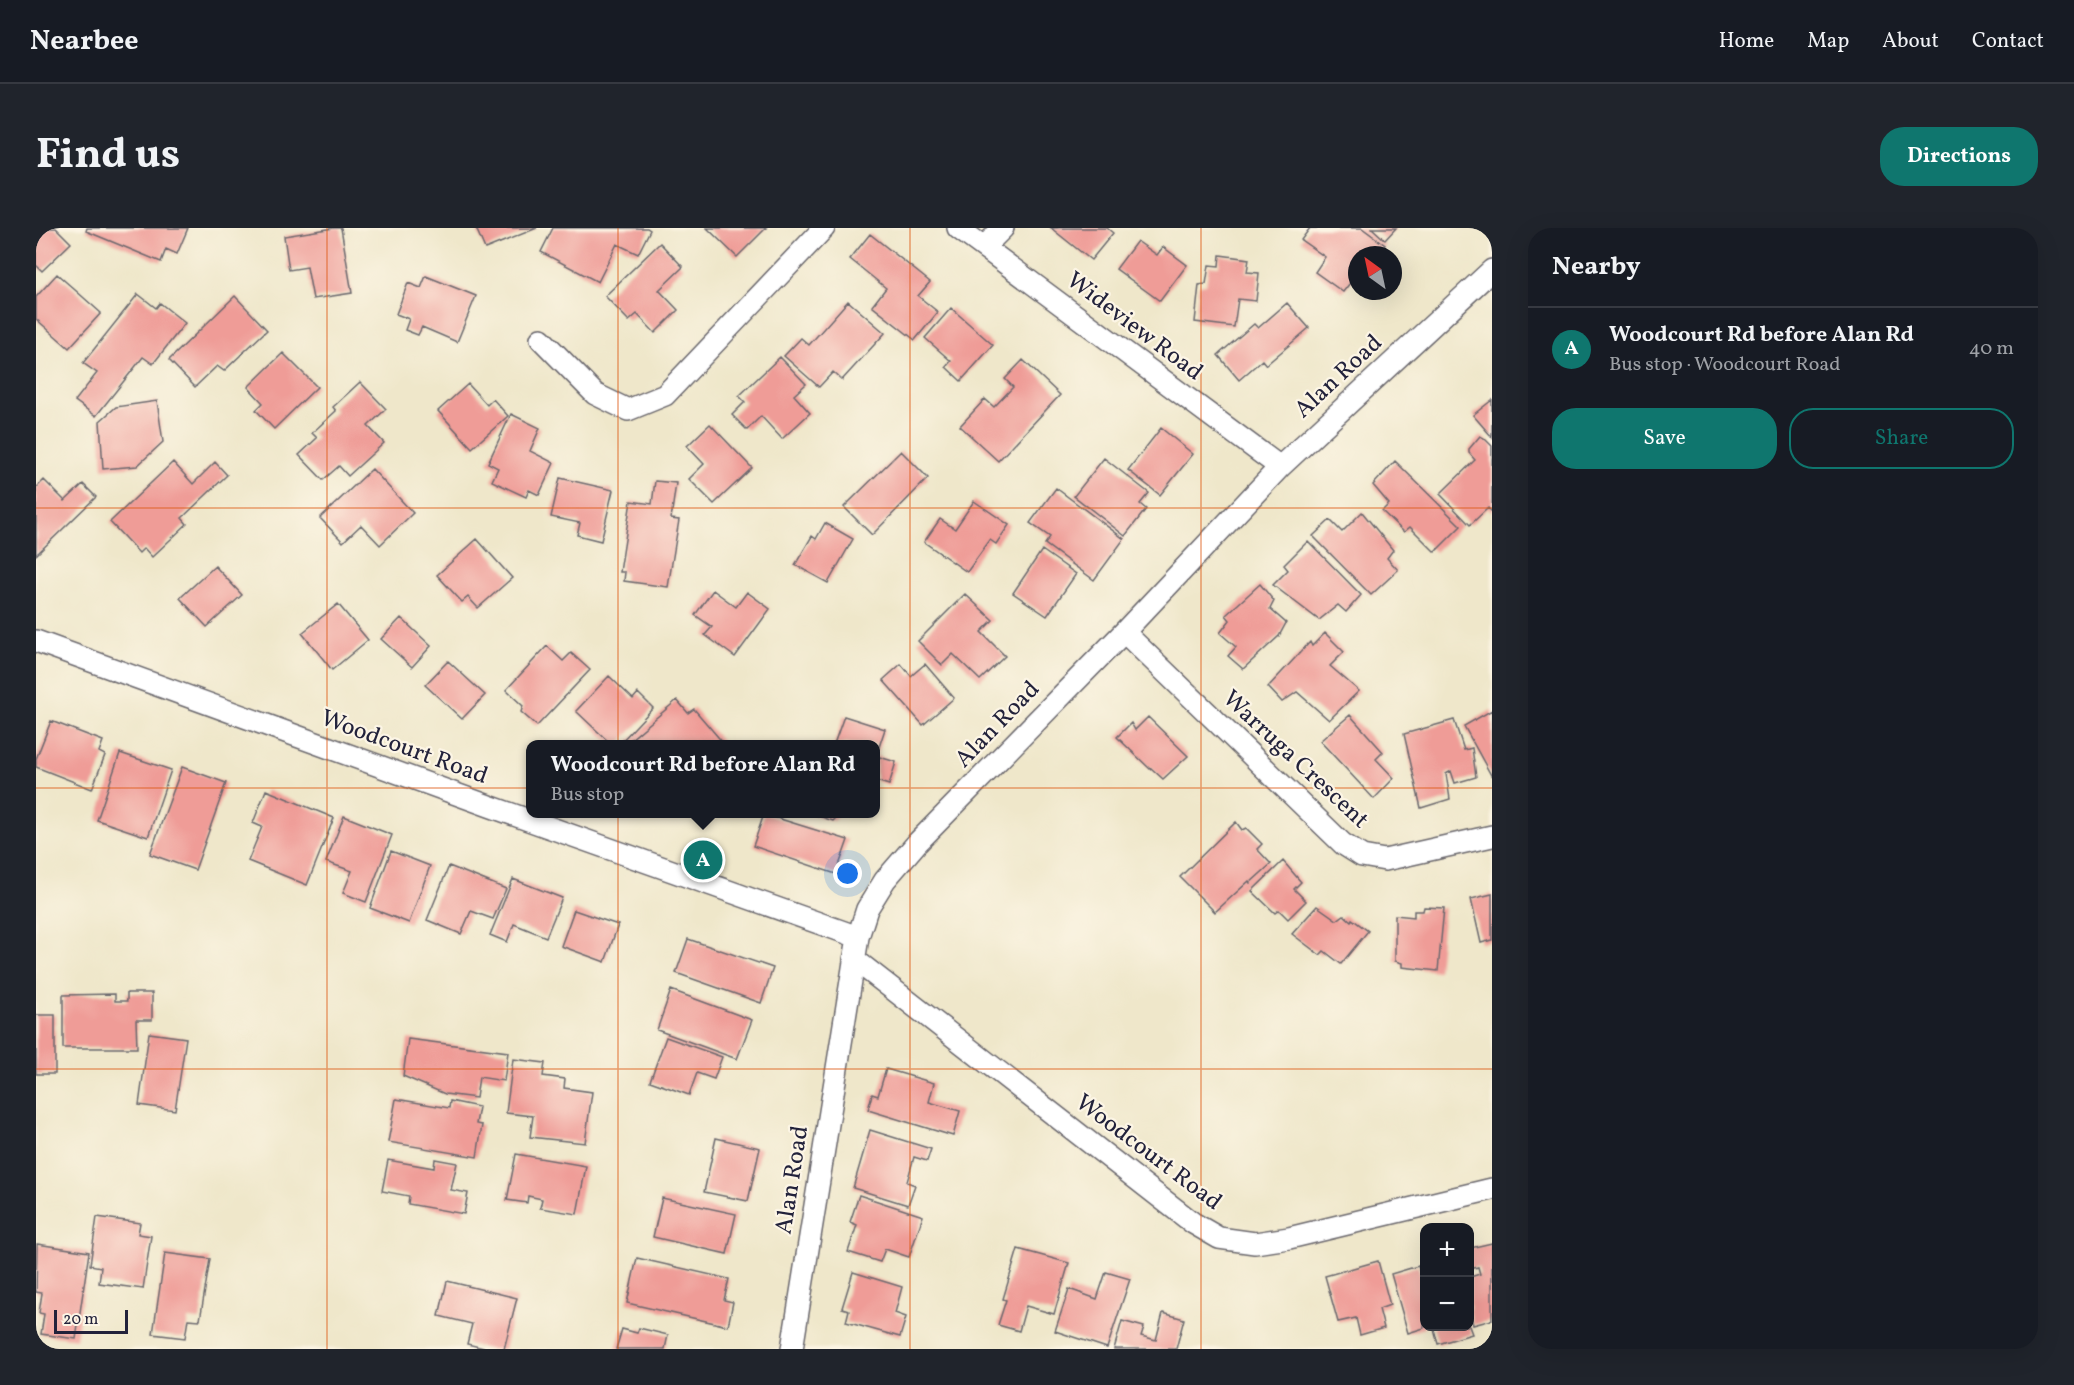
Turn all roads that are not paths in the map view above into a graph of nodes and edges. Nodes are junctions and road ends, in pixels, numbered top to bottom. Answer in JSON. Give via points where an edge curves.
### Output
{"nodes":[{"id":1,"x":824,"y":228,"type":"edge"},
{"id":2,"x":958,"y":228,"type":"edge"},
{"id":3,"x":1003,"y":228,"type":"edge"},
{"id":4,"x":984,"y":247,"type":"junction"},
{"id":5,"x":1492,"y":270,"type":"edge"},
{"id":6,"x":541,"y":339,"type":"dead end"},
{"id":7,"x":1280,"y":467,"type":"junction"},
{"id":8,"x":1124,"y":632,"type":"junction"},
{"id":9,"x":36,"y":642,"type":"edge"},
{"id":10,"x":1492,"y":836,"type":"edge"},
{"id":11,"x":858,"y":937,"type":"junction"},
{"id":12,"x":854,"y":959,"type":"junction"},
{"id":13,"x":1492,"y":1189,"type":"edge"},
{"id":14,"x":792,"y":1349,"type":"edge"}],
"edges":[{"from":1,"to":6,"type":"street","via":[[665,395],[628,410],[595,394]]},
{"from":2,"to":4,"type":"street","name":"Wideview Road"},
{"from":3,"to":4,"type":"street"},
{"from":4,"to":7,"type":"street","name":"Wideview Road"},
{"from":5,"to":7,"type":"street","name":"Alan Road"},
{"from":7,"to":8,"type":"street","name":"Alan Road"},
{"from":8,"to":10,"type":"street","name":"Warruga Crescent","via":[[1343,844],[1362,856],[1385,860]]},
{"from":8,"to":11,"type":"street","name":"Alan Road","via":[[885,880],[867,909]]},
{"from":9,"to":11,"type":"street","name":"Woodcourt Road"},
{"from":11,"to":12,"type":"street","name":"Alan Road"},
{"from":12,"to":13,"type":"street","name":"Woodcourt Road","via":[[1193,1223],[1219,1238],[1255,1243],[1289,1238]]},
{"from":12,"to":14,"type":"street","name":"Alan Road"}]}
